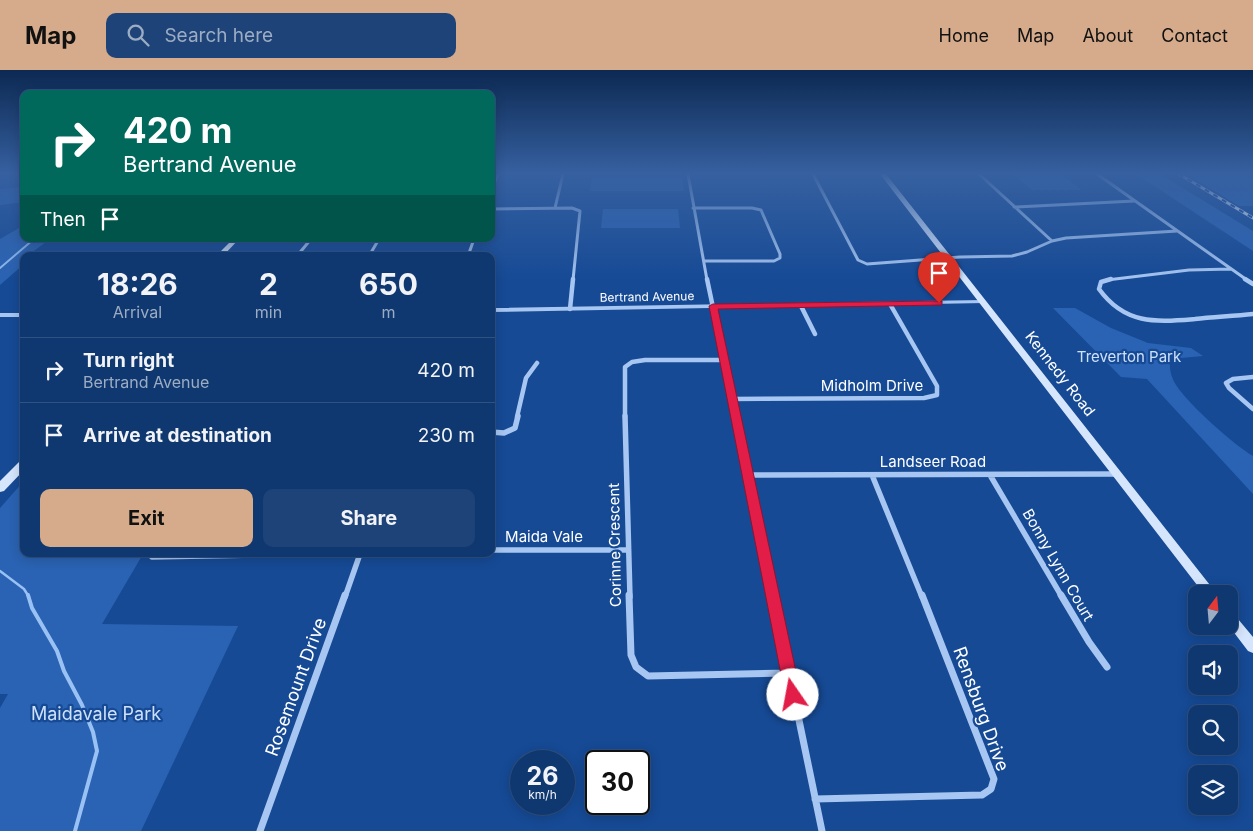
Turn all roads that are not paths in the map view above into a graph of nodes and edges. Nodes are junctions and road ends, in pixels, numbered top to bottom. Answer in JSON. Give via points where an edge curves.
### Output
{"nodes":[{"id":1,"x":578,"y":210,"type":"edge"},
{"id":2,"x":693,"y":210,"type":"edge"},
{"id":3,"x":759,"y":210,"type":"edge"},
{"id":4,"x":832,"y":210,"type":"edge"},
{"id":5,"x":911,"y":210,"type":"edge"},
{"id":6,"x":1017,"y":210,"type":"edge"},
{"id":7,"x":1146,"y":210,"type":"edge"},
{"id":8,"x":1177,"y":231,"type":"junction"},
{"id":9,"x":1052,"y":241,"type":"junction"},
{"id":10,"x":233,"y":242,"type":"edge"},
{"id":11,"x":309,"y":242,"type":"edge"},
{"id":12,"x":223,"y":252,"type":"edge"},
{"id":13,"x":300,"y":252,"type":"edge"},
{"id":14,"x":949,"y":258,"type":"junction"},
{"id":15,"x":705,"y":261,"type":"junction"},
{"id":16,"x":1231,"y":269,"type":"junction"},
{"id":17,"x":1253,"y":284,"type":"edge"},
{"id":18,"x":983,"y":302,"type":"junction"},
{"id":19,"x":890,"y":304,"type":"junction"},
{"id":20,"x":713,"y":306,"type":"junction"},
{"id":21,"x":801,"y":306,"type":"junction"},
{"id":22,"x":570,"y":309,"type":"junction"},
{"id":23,"x":495,"y":310,"type":"edge"},
{"id":24,"x":1253,"y":314,"type":"edge"},
{"id":25,"x":0,"y":315,"type":"edge"},
{"id":26,"x":20,"y":315,"type":"edge"},
{"id":27,"x":815,"y":334,"type":"dead end"},
{"id":28,"x":724,"y":360,"type":"junction"},
{"id":29,"x":537,"y":363,"type":"dead end"},
{"id":30,"x":1253,"y":377,"type":"edge"},
{"id":31,"x":732,"y":399,"type":"junction"},
{"id":32,"x":1253,"y":409,"type":"edge"},
{"id":33,"x":495,"y":432,"type":"edge"},
{"id":34,"x":20,"y":467,"type":"edge"},
{"id":35,"x":1117,"y":474,"type":"junction"},
{"id":36,"x":748,"y":475,"type":"junction"},
{"id":37,"x":872,"y":475,"type":"junction"},
{"id":38,"x":990,"y":475,"type":"junction"},
{"id":39,"x":0,"y":488,"type":"edge"},
{"id":40,"x":495,"y":550,"type":"edge"},
{"id":41,"x":627,"y":550,"type":"junction"},
{"id":42,"x":359,"y":557,"type":"edge"},
{"id":43,"x":1204,"y":585,"type":"edge"},
{"id":44,"x":1238,"y":628,"type":"edge"},
{"id":45,"x":1253,"y":647,"type":"edge"},
{"id":46,"x":1107,"y":667,"type":"dead end"},
{"id":47,"x":788,"y":672,"type":"junction"},
{"id":48,"x":815,"y":799,"type":"junction"},
{"id":49,"x":260,"y":831,"type":"edge"},
{"id":50,"x":822,"y":831,"type":"edge"}],
"edges":[{"from":1,"to":22,"type":"street","via":[[580,211]]},
{"from":2,"to":15,"type":"street"},
{"from":3,"to":15,"type":"street","via":[[780,258],[774,261]]},
{"from":4,"to":14,"type":"street","via":[[861,262],[873,265]]},
{"from":5,"to":14,"type":"main road","name":"Kennedy Road"},
{"from":6,"to":9,"type":"street"},
{"from":7,"to":8,"type":"street"},
{"from":8,"to":9,"type":"street","via":[[1107,234]]},
{"from":8,"to":16,"type":"street"},
{"from":9,"to":14,"type":"street","via":[[1020,255]]},
{"from":10,"to":12,"type":"main road"},
{"from":11,"to":13,"type":"street"},
{"from":14,"to":18,"type":"main road","name":"Kennedy Road"},
{"from":15,"to":20,"type":"street"},
{"from":16,"to":17,"type":"street"},
{"from":16,"to":24,"type":"street","via":[[1112,278],[1101,282],[1099,289],[1119,310],[1146,321]]},
{"from":18,"to":19,"type":"street","name":"Bertrand Avenue"},
{"from":18,"to":35,"type":"main road","name":"Kennedy Road"},
{"from":19,"to":21,"type":"street","name":"Bertrand Avenue"},
{"from":19,"to":31,"type":"street","name":"Midholm Drive","via":[[937,386],[937,395],[924,398]]},
{"from":20,"to":21,"type":"street","name":"Bertrand Avenue"},
{"from":20,"to":22,"type":"street","name":"Bertrand Avenue"},
{"from":20,"to":28,"type":"street"},
{"from":21,"to":27,"type":"street"},
{"from":22,"to":23,"type":"street","name":"Bertrand Avenue"},
{"from":25,"to":26,"type":"street"},
{"from":28,"to":31,"type":"street"},
{"from":28,"to":41,"type":"street","name":"Corinne Crescent","via":[[645,360],[625,367]]},
{"from":29,"to":33,"type":"street","via":[[526,378],[515,428],[504,433]]},
{"from":30,"to":32,"type":"street","via":[[1226,383]]},
{"from":31,"to":36,"type":"street"},
{"from":34,"to":39,"type":"main road"},
{"from":35,"to":38,"type":"street","name":"Landseer Road"},
{"from":35,"to":43,"type":"main road","name":"Kennedy Road"},
{"from":36,"to":37,"type":"street","name":"Landseer Road"},
{"from":36,"to":47,"type":"street"},
{"from":37,"to":38,"type":"street","name":"Landseer Road"},
{"from":37,"to":48,"type":"street","name":"Rensburg Drive","via":[[994,779],[991,789],[982,795]]},
{"from":38,"to":46,"type":"street","name":"Bonny Lynn Court"},
{"from":40,"to":41,"type":"street","name":"Maida Vale"},
{"from":41,"to":47,"type":"street","name":"Corinne Crescent","via":[[631,655],[641,672],[648,676]]},
{"from":42,"to":49,"type":"street","name":"Rosemount Drive"},
{"from":44,"to":45,"type":"main road"},
{"from":47,"to":48,"type":"street"},
{"from":48,"to":50,"type":"street"}]}
